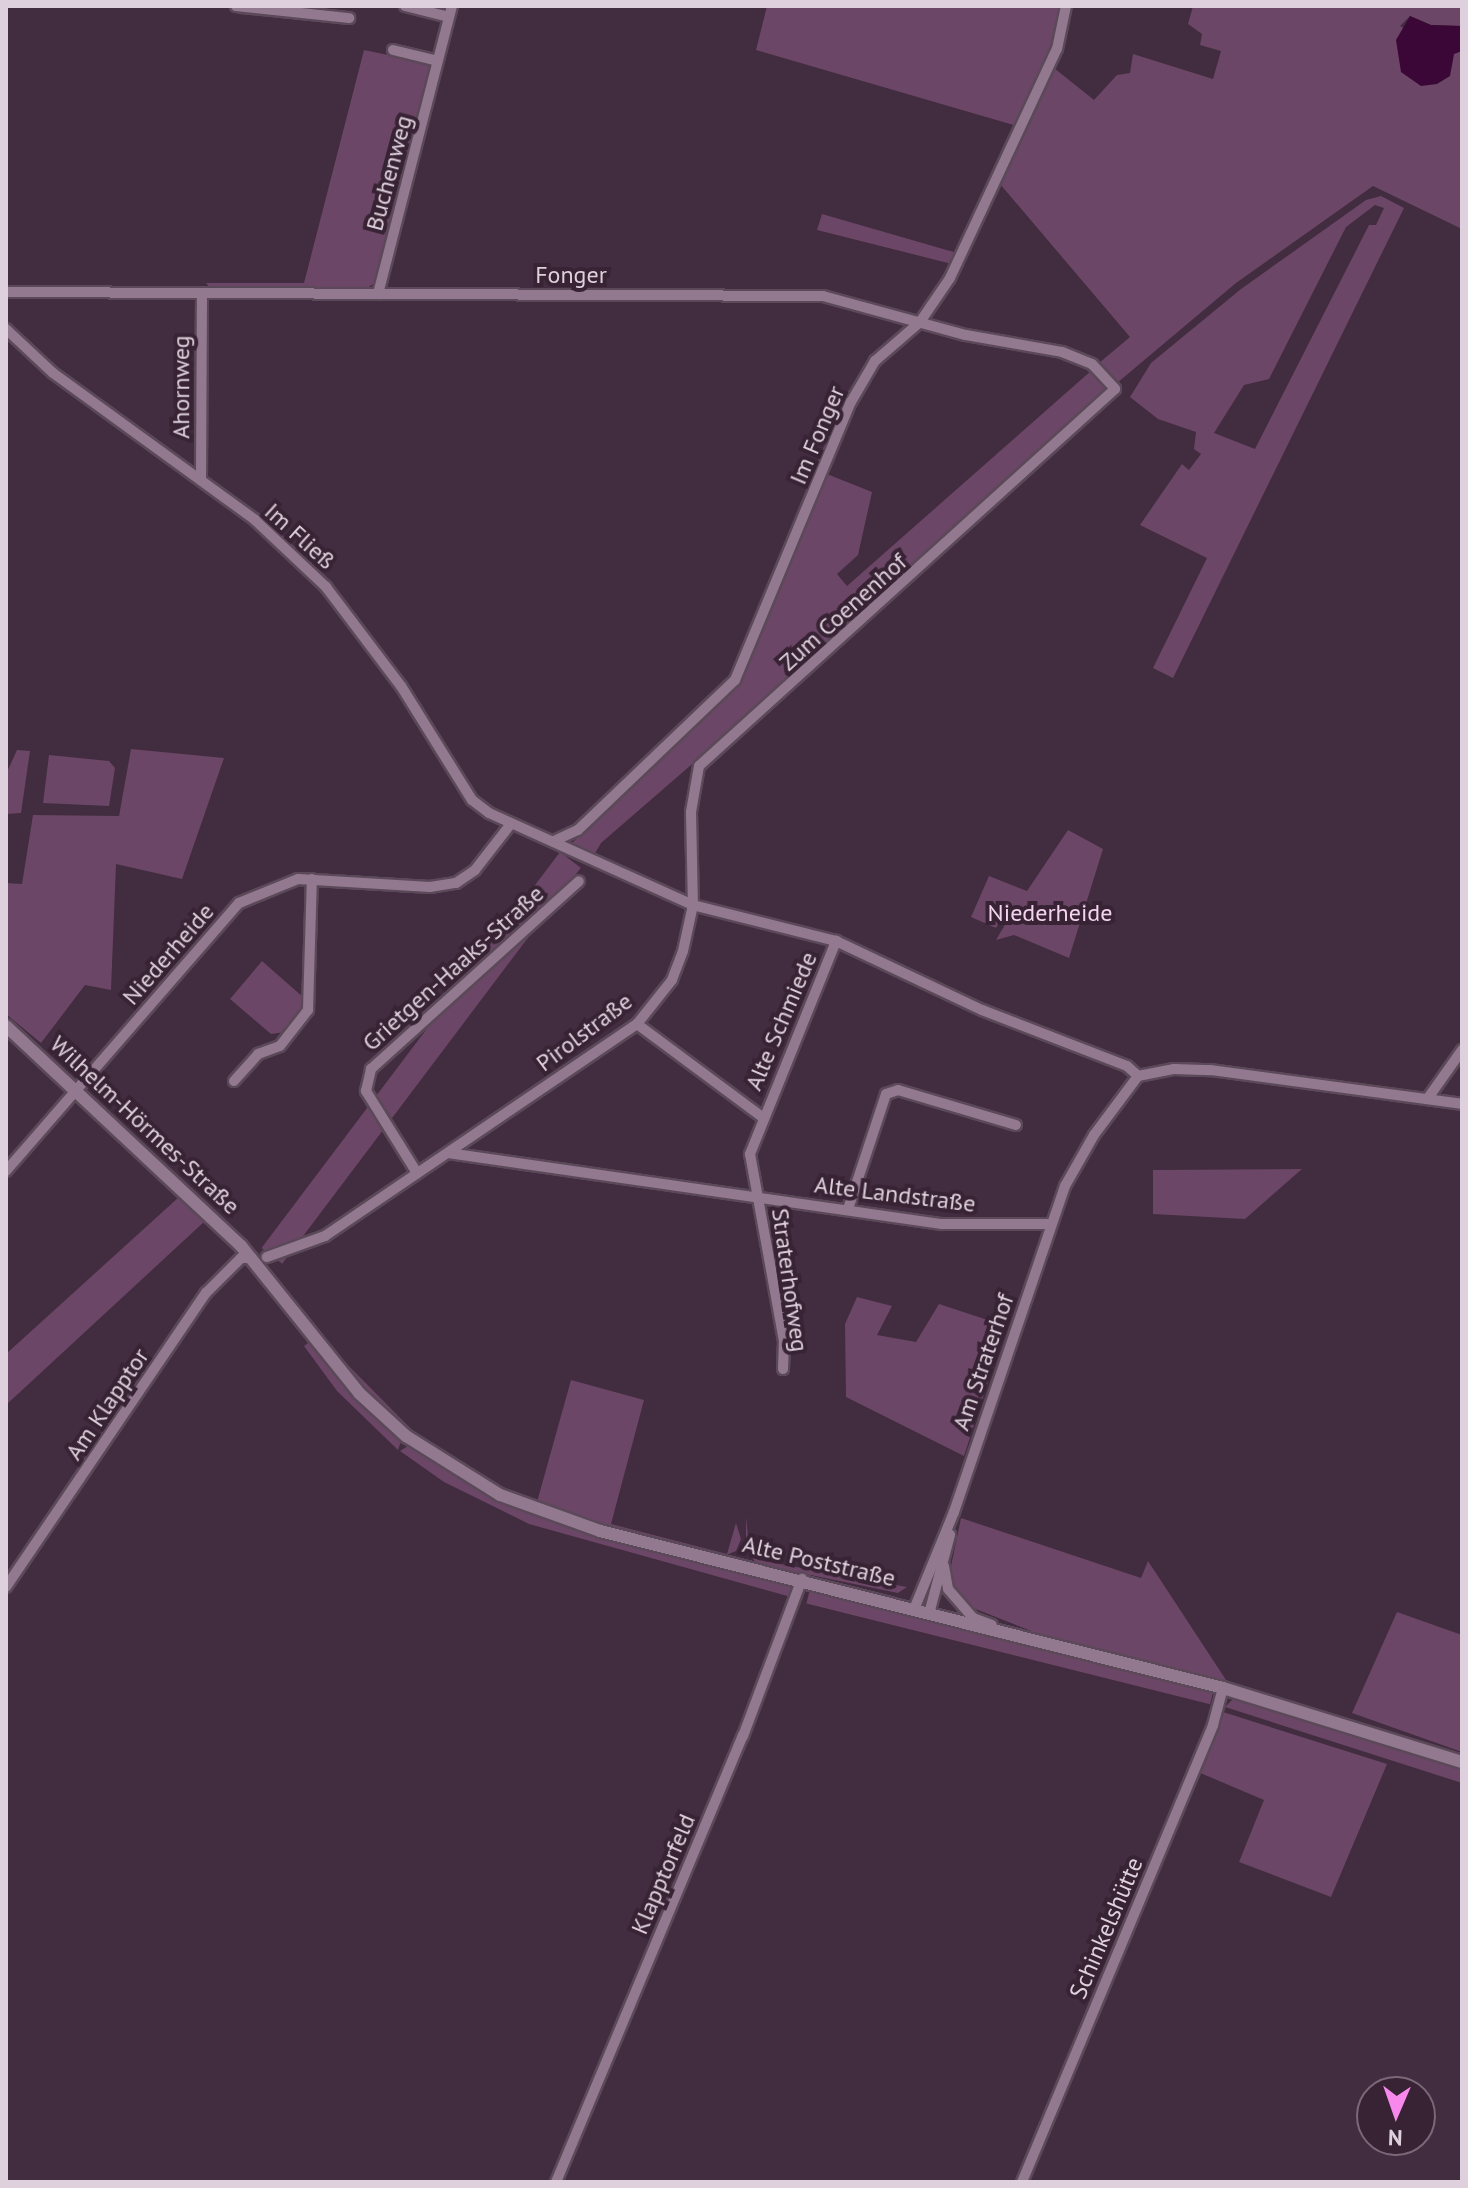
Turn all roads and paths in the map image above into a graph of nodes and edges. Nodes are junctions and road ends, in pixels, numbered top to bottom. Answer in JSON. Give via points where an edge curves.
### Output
{"nodes":[{"id":1,"x":236,"y":6,"type":"edge"},
{"id":2,"x":405,"y":6,"type":"edge"},
{"id":3,"x":1066,"y":6,"type":"edge"},
{"id":4,"x":451,"y":12,"type":"edge"},
{"id":5,"x":349,"y":18,"type":"dead end"},
{"id":6,"x":393,"y":50,"type":"dead end"},
{"id":7,"x":438,"y":61,"type":"junction"},
{"id":8,"x":6,"y":292,"type":"edge"},
{"id":9,"x":378,"y":294,"type":"junction"},
{"id":10,"x":202,"y":295,"type":"junction"},
{"id":11,"x":920,"y":322,"type":"junction"},
{"id":12,"x":6,"y":329,"type":"edge"},
{"id":13,"x":1115,"y":389,"type":"joint"},
{"id":14,"x":201,"y":480,"type":"junction"},
{"id":15,"x":510,"y":825,"type":"junction"},
{"id":16,"x":554,"y":841,"type":"junction"},
{"id":17,"x":312,"y":879,"type":"junction"},
{"id":18,"x":579,"y":881,"type":"dead end"},
{"id":19,"x":693,"y":905,"type":"junction"},
{"id":20,"x":836,"y":941,"type":"junction"},
{"id":21,"x":637,"y":1024,"type":"junction"},
{"id":22,"x":6,"y":1026,"type":"edge"},
{"id":23,"x":1462,"y":1050,"type":"edge"},
{"id":24,"x":1138,"y":1076,"type":"junction"},
{"id":25,"x":234,"y":1081,"type":"dead end"},
{"id":26,"x":77,"y":1090,"type":"junction"},
{"id":27,"x":1428,"y":1098,"type":"junction"},
{"id":28,"x":1462,"y":1104,"type":"edge"},
{"id":29,"x":762,"y":1117,"type":"junction"},
{"id":30,"x":1016,"y":1125,"type":"dead end"},
{"id":31,"x":448,"y":1153,"type":"junction"},
{"id":32,"x":6,"y":1171,"type":"edge"},
{"id":33,"x":417,"y":1173,"type":"junction"},
{"id":34,"x":757,"y":1196,"type":"junction"},
{"id":35,"x":848,"y":1209,"type":"junction"},
{"id":36,"x":1050,"y":1224,"type":"junction"},
{"id":37,"x":267,"y":1257,"type":"dead end"},
{"id":38,"x":252,"y":1258,"type":"junction"},
{"id":39,"x":783,"y":1369,"type":"dead end"},
{"id":40,"x":954,"y":1512,"type":"junction"},
{"id":41,"x":944,"y":1566,"type":"junction"},
{"id":42,"x":802,"y":1579,"type":"junction"},
{"id":43,"x":6,"y":1587,"type":"edge"},
{"id":44,"x":915,"y":1607,"type":"junction"},
{"id":45,"x":930,"y":1610,"type":"junction"},
{"id":46,"x":1012,"y":1633,"type":"junction"},
{"id":47,"x":1223,"y":1688,"type":"junction"},
{"id":48,"x":1462,"y":1762,"type":"edge"},
{"id":49,"x":556,"y":2182,"type":"edge"},
{"id":50,"x":1022,"y":2182,"type":"edge"}],
"edges":[{"from":1,"to":5,"type":"street"},
{"from":2,"to":4,"type":"street","name":"Buchenweg"},
{"from":3,"to":11,"type":"street","name":"Im Fonger","via":[[1057,49],[950,278]]},
{"from":4,"to":7,"type":"street","name":"Buchenweg"},
{"from":6,"to":7,"type":"street"},
{"from":7,"to":9,"type":"street","name":"Buchenweg"},
{"from":8,"to":10,"type":"street","name":"Fonger"},
{"from":9,"to":10,"type":"street","name":"Fonger"},
{"from":9,"to":11,"type":"street","name":"Fonger","via":[[823,296]]},
{"from":10,"to":14,"type":"street","name":"Ahornweg"},
{"from":11,"to":13,"type":"street","name":"Fonger","via":[[1062,352],[1092,364]]},
{"from":11,"to":16,"type":"street","name":"Im Fonger","via":[[875,361],[851,402],[735,680],[589,820]]},
{"from":12,"to":14,"type":"street","name":"Im Fließ","via":[[53,373]]},
{"from":13,"to":19,"type":"street","name":"Zum Coenenhof","via":[[699,766],[691,812]]},
{"from":14,"to":15,"type":"street","name":"Im Fließ","via":[[255,520],[326,587],[401,686],[472,800]]},
{"from":15,"to":16,"type":"street"},
{"from":15,"to":17,"type":"street","name":"Niederheide","via":[[475,870],[456,883],[430,887]]},
{"from":16,"to":19,"type":"street","via":[[597,866]]},
{"from":17,"to":25,"type":"street","via":[[308,1010],[280,1046],[258,1054]]},
{"from":17,"to":26,"type":"street","name":"Niederheide","via":[[298,879],[239,903]]},
{"from":18,"to":33,"type":"street","name":"Grietgen-Haaks-Straße","via":[[371,1069],[366,1091]]},
{"from":19,"to":20,"type":"street"},
{"from":19,"to":21,"type":"street","name":"Pirolstraße","via":[[672,980]]},
{"from":20,"to":24,"type":"street","via":[[982,1010],[1127,1066]]},
{"from":20,"to":29,"type":"street","name":"Alte Schmiede"},
{"from":21,"to":29,"type":"street","name":"Alte Schmiede"},
{"from":21,"to":31,"type":"street","name":"Pirolstraße"},
{"from":22,"to":26,"type":"street","name":"Wilhelm-Hörmes-Straße"},
{"from":23,"to":27,"type":"street"},
{"from":24,"to":27,"type":"street","via":[[1174,1069],[1211,1070]]},
{"from":24,"to":36,"type":"street","via":[[1088,1145]]},
{"from":26,"to":32,"type":"street","name":"Niederheide"},
{"from":26,"to":38,"type":"street","name":"Wilhelm-Hörmes-Straße"},
{"from":27,"to":28,"type":"street"},
{"from":29,"to":34,"type":"street","name":"Alte Schmiede","via":[[750,1154]]},
{"from":30,"to":35,"type":"street","via":[[898,1090],[886,1094]]},
{"from":31,"to":33,"type":"street"},
{"from":31,"to":34,"type":"street","name":"Alte Landstraße"},
{"from":33,"to":37,"type":"street","via":[[325,1236]]},
{"from":34,"to":35,"type":"street","name":"Alte Landstraße"},
{"from":34,"to":39,"type":"street","name":"Straterhofweg","via":[[784,1341]]},
{"from":35,"to":36,"type":"street","name":"Alte Landstraße","via":[[942,1224]]},
{"from":36,"to":40,"type":"street","name":"Am Straterhof"},
{"from":38,"to":42,"type":"street","name":"Alte Poststraße","via":[[359,1393],[450,1468],[500,1495],[600,1531]]},
{"from":38,"to":43,"type":"street","name":"Am Klapptor","via":[[241,1258],[206,1293]]},
{"from":40,"to":41,"type":"street","name":"Am Straterhof"},
{"from":40,"to":44,"type":"street","name":"Am Straterhof"},
{"from":41,"to":45,"type":"street","name":"Am Straterhof"},
{"from":41,"to":46,"type":"street","via":[[948,1589],[973,1618]]},
{"from":42,"to":44,"type":"street","name":"Alte Poststraße"},
{"from":42,"to":49,"type":"street","name":"Klapptorfeld","via":[[743,1736]]},
{"from":44,"to":45,"type":"street","name":"Alte Poststraße"},
{"from":45,"to":46,"type":"street","name":"Alte Poststraße"},
{"from":46,"to":47,"type":"street","name":"Alte Poststraße"},
{"from":47,"to":48,"type":"street","name":"Alte Poststraße"},
{"from":47,"to":50,"type":"street","name":"Schinkelshütte","via":[[1213,1725]]}]}
